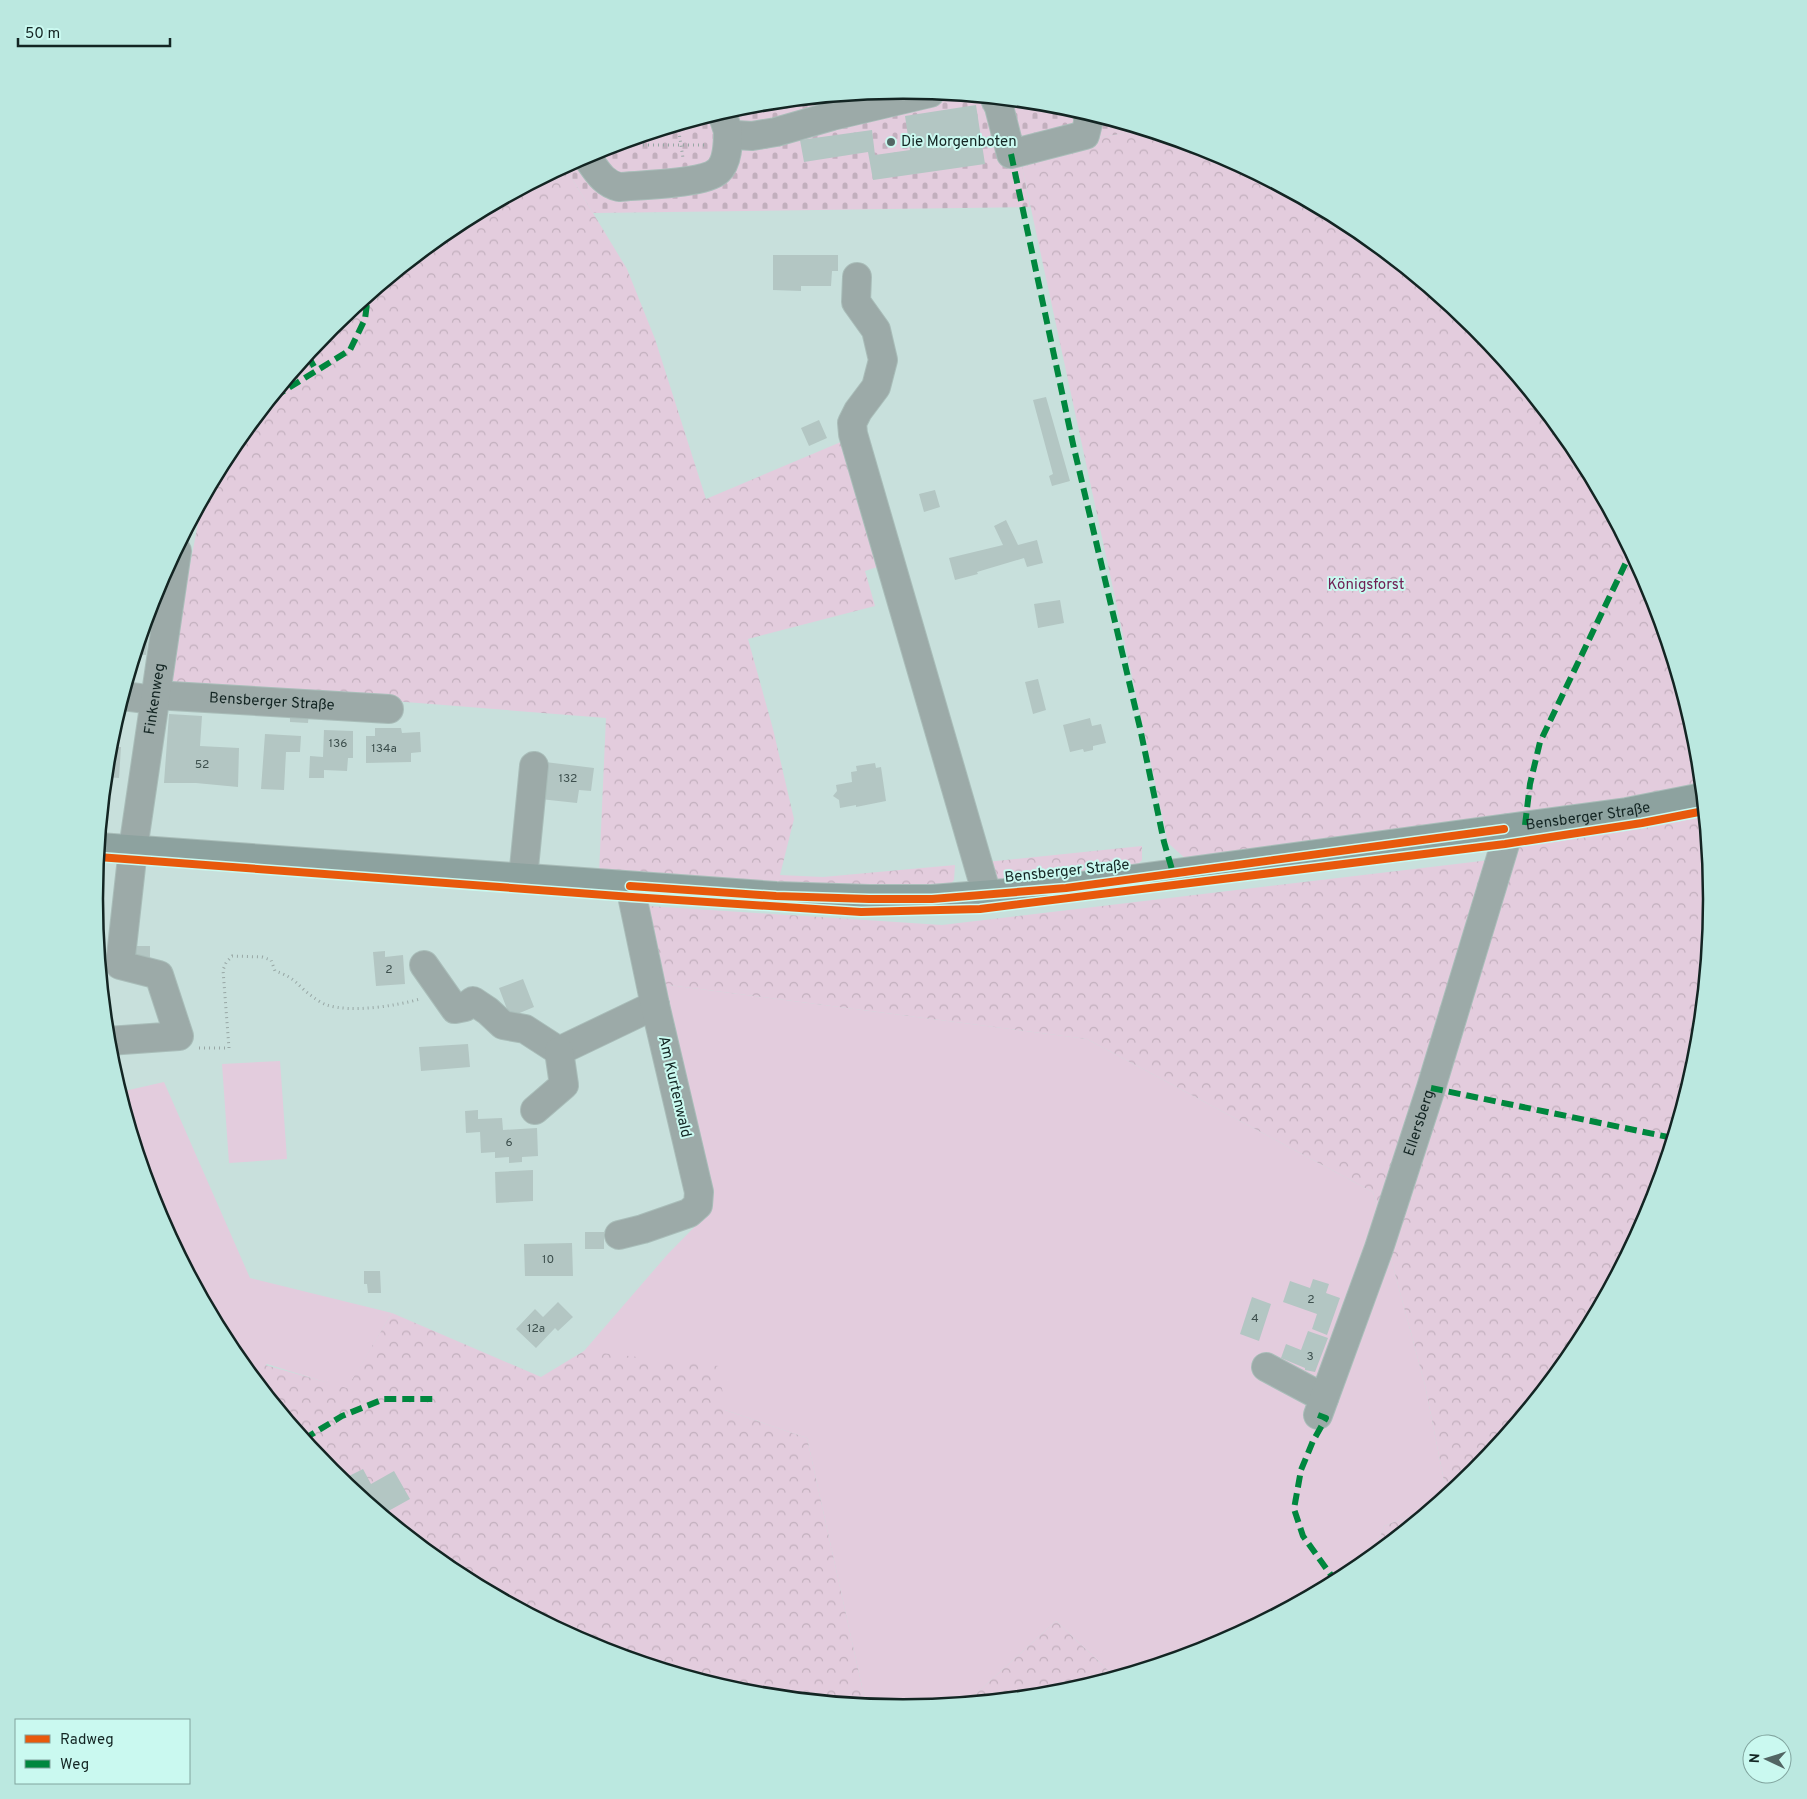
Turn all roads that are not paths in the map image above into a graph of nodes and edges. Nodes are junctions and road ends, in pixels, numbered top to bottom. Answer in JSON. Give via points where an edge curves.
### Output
{"nodes":[{"id":1,"x":904,"y":99,"type":"edge"},
{"id":2,"x":998,"y":105,"type":"edge"},
{"id":3,"x":1088,"y":121,"type":"edge"},
{"id":4,"x":725,"y":122,"type":"edge"},
{"id":5,"x":591,"y":163,"type":"edge"},
{"id":6,"x":857,"y":277,"type":"dead end"},
{"id":7,"x":172,"y":574,"type":"edge"},
{"id":8,"x":129,"y":696,"type":"edge"},
{"id":9,"x":154,"y":697,"type":"junction"},
{"id":10,"x":389,"y":709,"type":"dead end"},
{"id":11,"x":534,"y":766,"type":"dead end"},
{"id":12,"x":1697,"y":798,"type":"edge"},
{"id":13,"x":1504,"y":829,"type":"junction"},
{"id":14,"x":104,"y":847,"type":"edge"},
{"id":15,"x":133,"y":849,"type":"junction"},
{"id":16,"x":523,"y":878,"type":"junction"},
{"id":17,"x":630,"y":886,"type":"junction"},
{"id":18,"x":987,"y":895,"type":"junction"},
{"id":19,"x":424,"y":965,"type":"dead end"},
{"id":20,"x":655,"y":1005,"type":"junction"},
{"id":21,"x":116,"y":1040,"type":"edge"},
{"id":22,"x":559,"y":1051,"type":"junction"},
{"id":23,"x":535,"y":1110,"type":"dead end"},
{"id":24,"x":619,"y":1235,"type":"dead end"},
{"id":25,"x":1266,"y":1367,"type":"dead end"}],
"edges":[{"from":1,"to":4,"type":"street","via":[[752,136],[736,135]]},
{"from":2,"to":3,"type":"street","via":[[1011,154],[1085,135]]},
{"from":4,"to":5,"type":"street","via":[[728,144],[723,164],[718,172],[706,177],[619,187],[610,185]]},
{"from":6,"to":18,"type":"street","via":[[856,302],[876,330],[883,360],[876,387],[852,423],[853,434]]},
{"from":7,"to":9,"type":"street","name":"Finkenweg"},
{"from":8,"to":9,"type":"street","name":"Bensberger Straße"},
{"from":9,"to":10,"type":"street","name":"Bensberger Straße"},
{"from":9,"to":15,"type":"street","name":"Finkenweg"},
{"from":11,"to":16,"type":"street"},
{"from":12,"to":13,"type":"main road","name":"Bensberger Straße","via":[[1627,812]]},
{"from":13,"to":18,"type":"main road","name":"Bensberger Straße","via":[[1066,888]]},
{"from":13,"to":25,"type":"street","name":"Ellersberg","via":[[1505,844],[1431,1088],[1379,1248],[1321,1406]]},
{"from":14,"to":15,"type":"main road","name":"Bensberger Straße"},
{"from":15,"to":16,"type":"main road","name":"Bensberger Straße"},
{"from":15,"to":21,"type":"street","name":"Finkenweg","via":[[120,965],[160,975],[179,1036]]},
{"from":16,"to":17,"type":"main road","name":"Bensberger Straße"},
{"from":17,"to":18,"type":"main road","name":"Bensberger Straße","via":[[869,900]]},
{"from":17,"to":20,"type":"street","name":"Am Kurtenwald"},
{"from":19,"to":22,"type":"street","via":[[455,1010],[474,1002],[503,1025],[525,1029]]},
{"from":20,"to":22,"type":"street"},
{"from":20,"to":24,"type":"street","name":"Am Kurtenwald","via":[[699,1192],[698,1205],[689,1213]]},
{"from":22,"to":23,"type":"street","via":[[564,1085]]}]}
